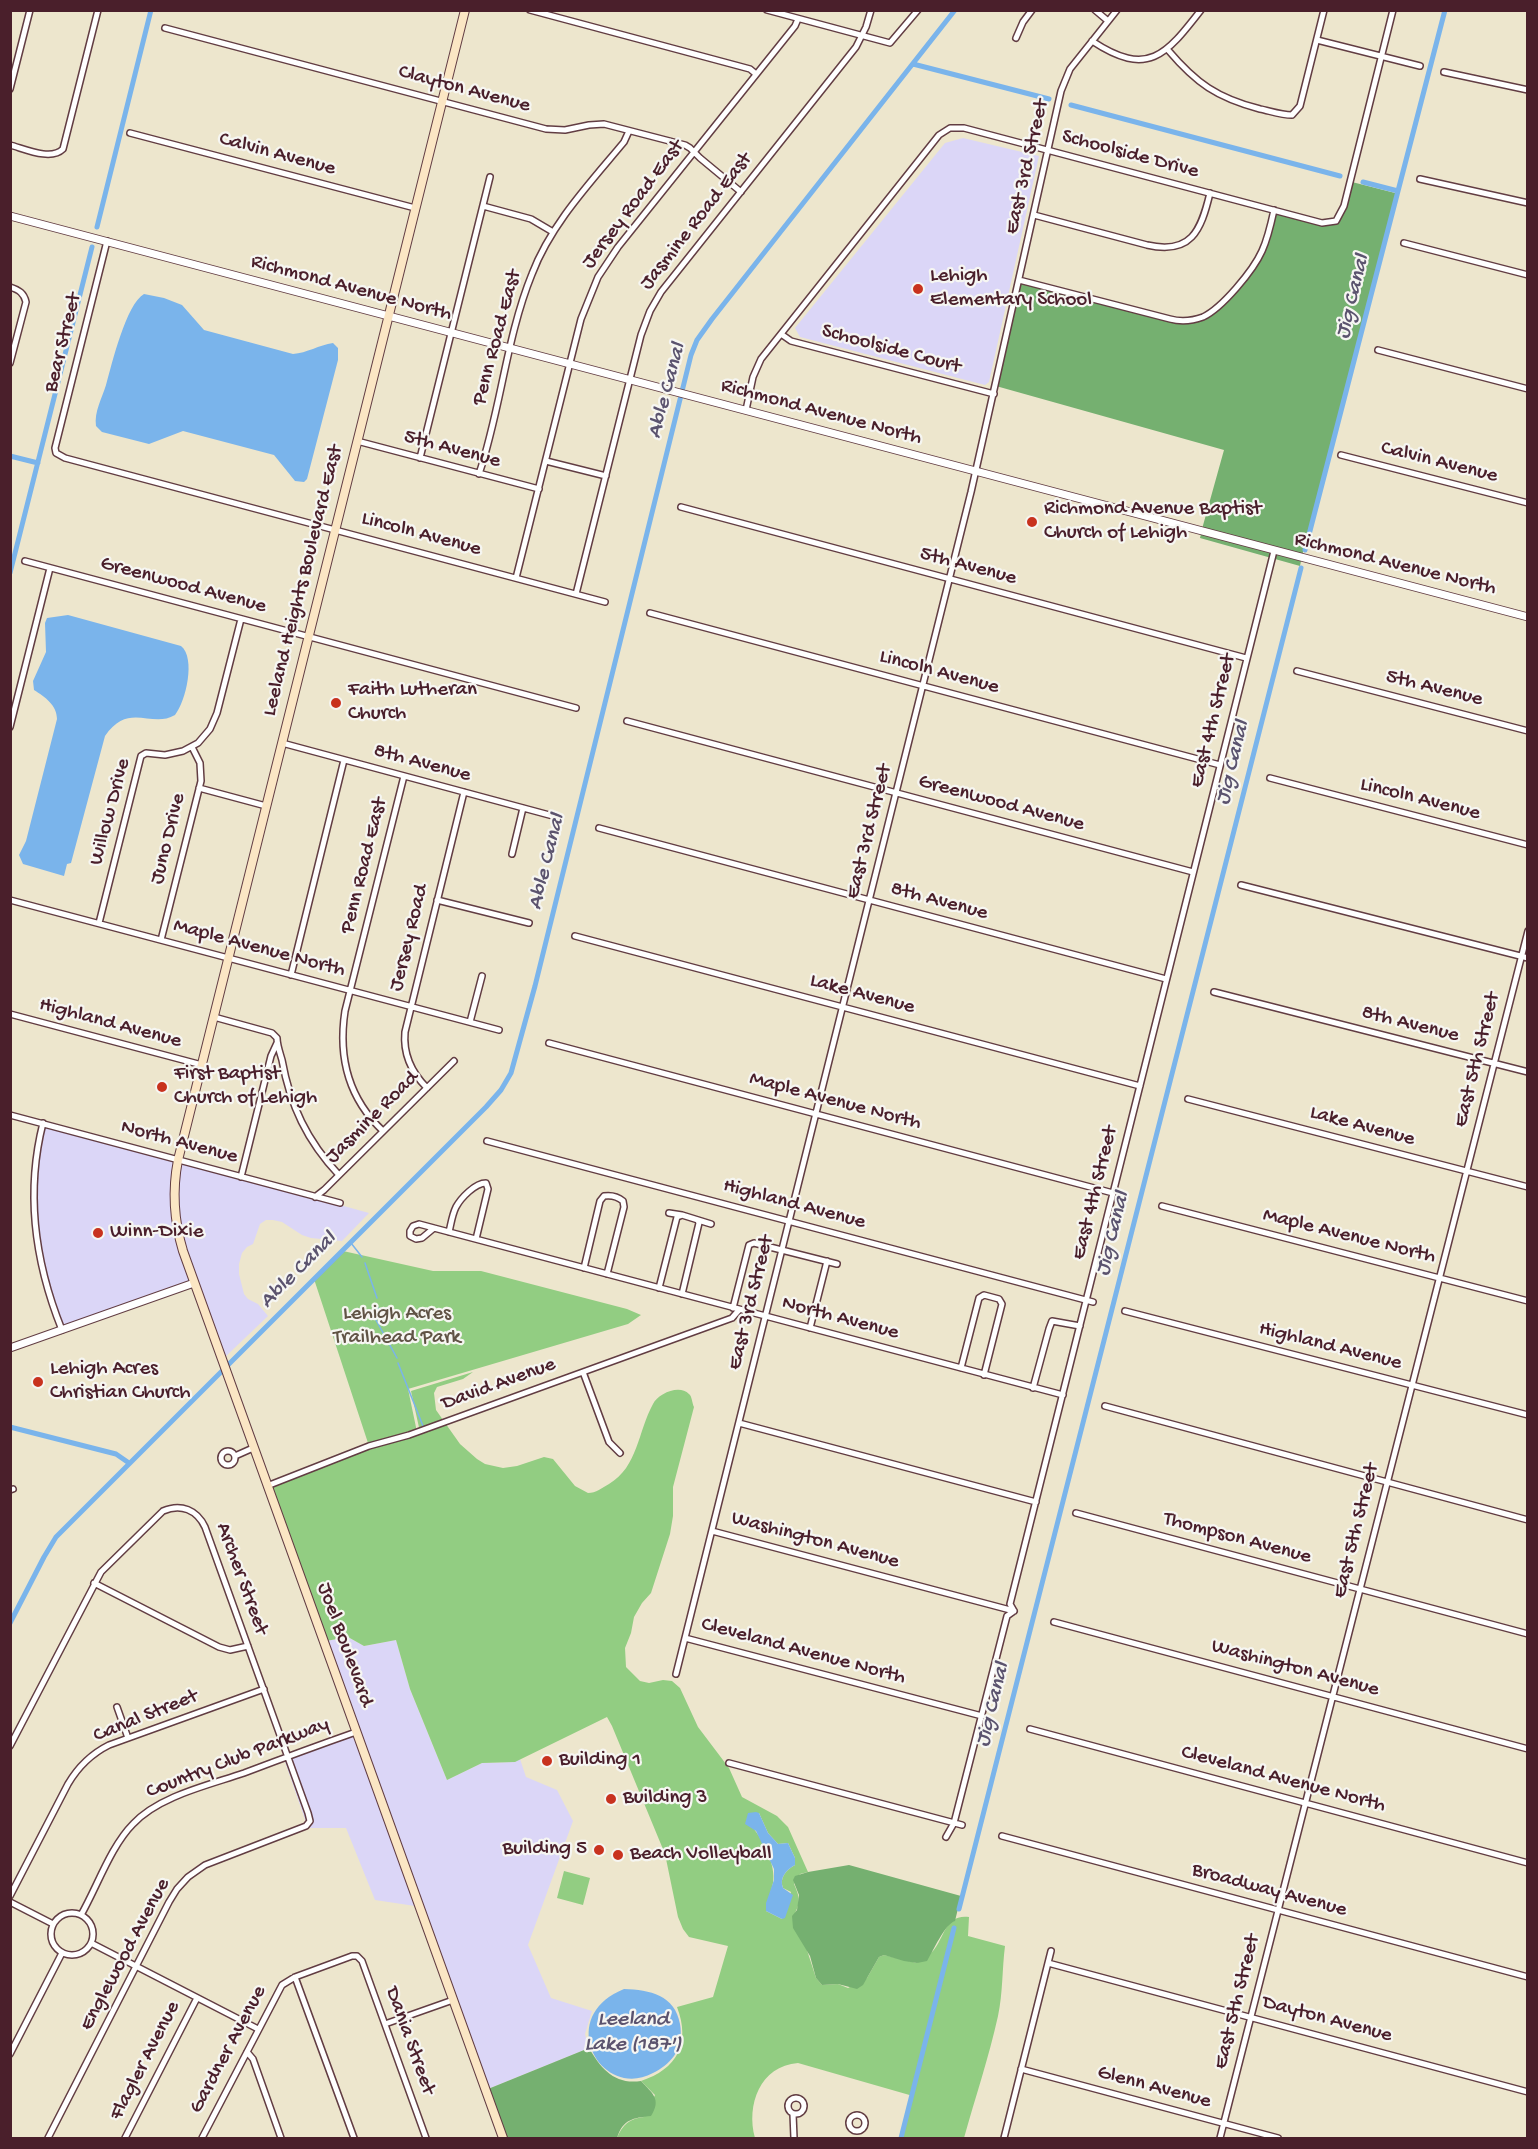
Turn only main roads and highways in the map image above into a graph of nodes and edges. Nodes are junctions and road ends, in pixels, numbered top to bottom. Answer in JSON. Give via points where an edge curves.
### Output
{"nodes":[{"id":1,"x":465,"y":10,"type":"edge"},
{"id":2,"x":178,"y":1160,"type":"joint"},
{"id":3,"x":503,"y":2139,"type":"edge"}],
"edges":[{"from":1,"to":2,"type":"main road","name":"Leeland Heights Boulevard East"},
{"from":2,"to":3,"type":"main road","name":"Joel Boulevard","via":[[175,1210],[194,1283]]}]}
